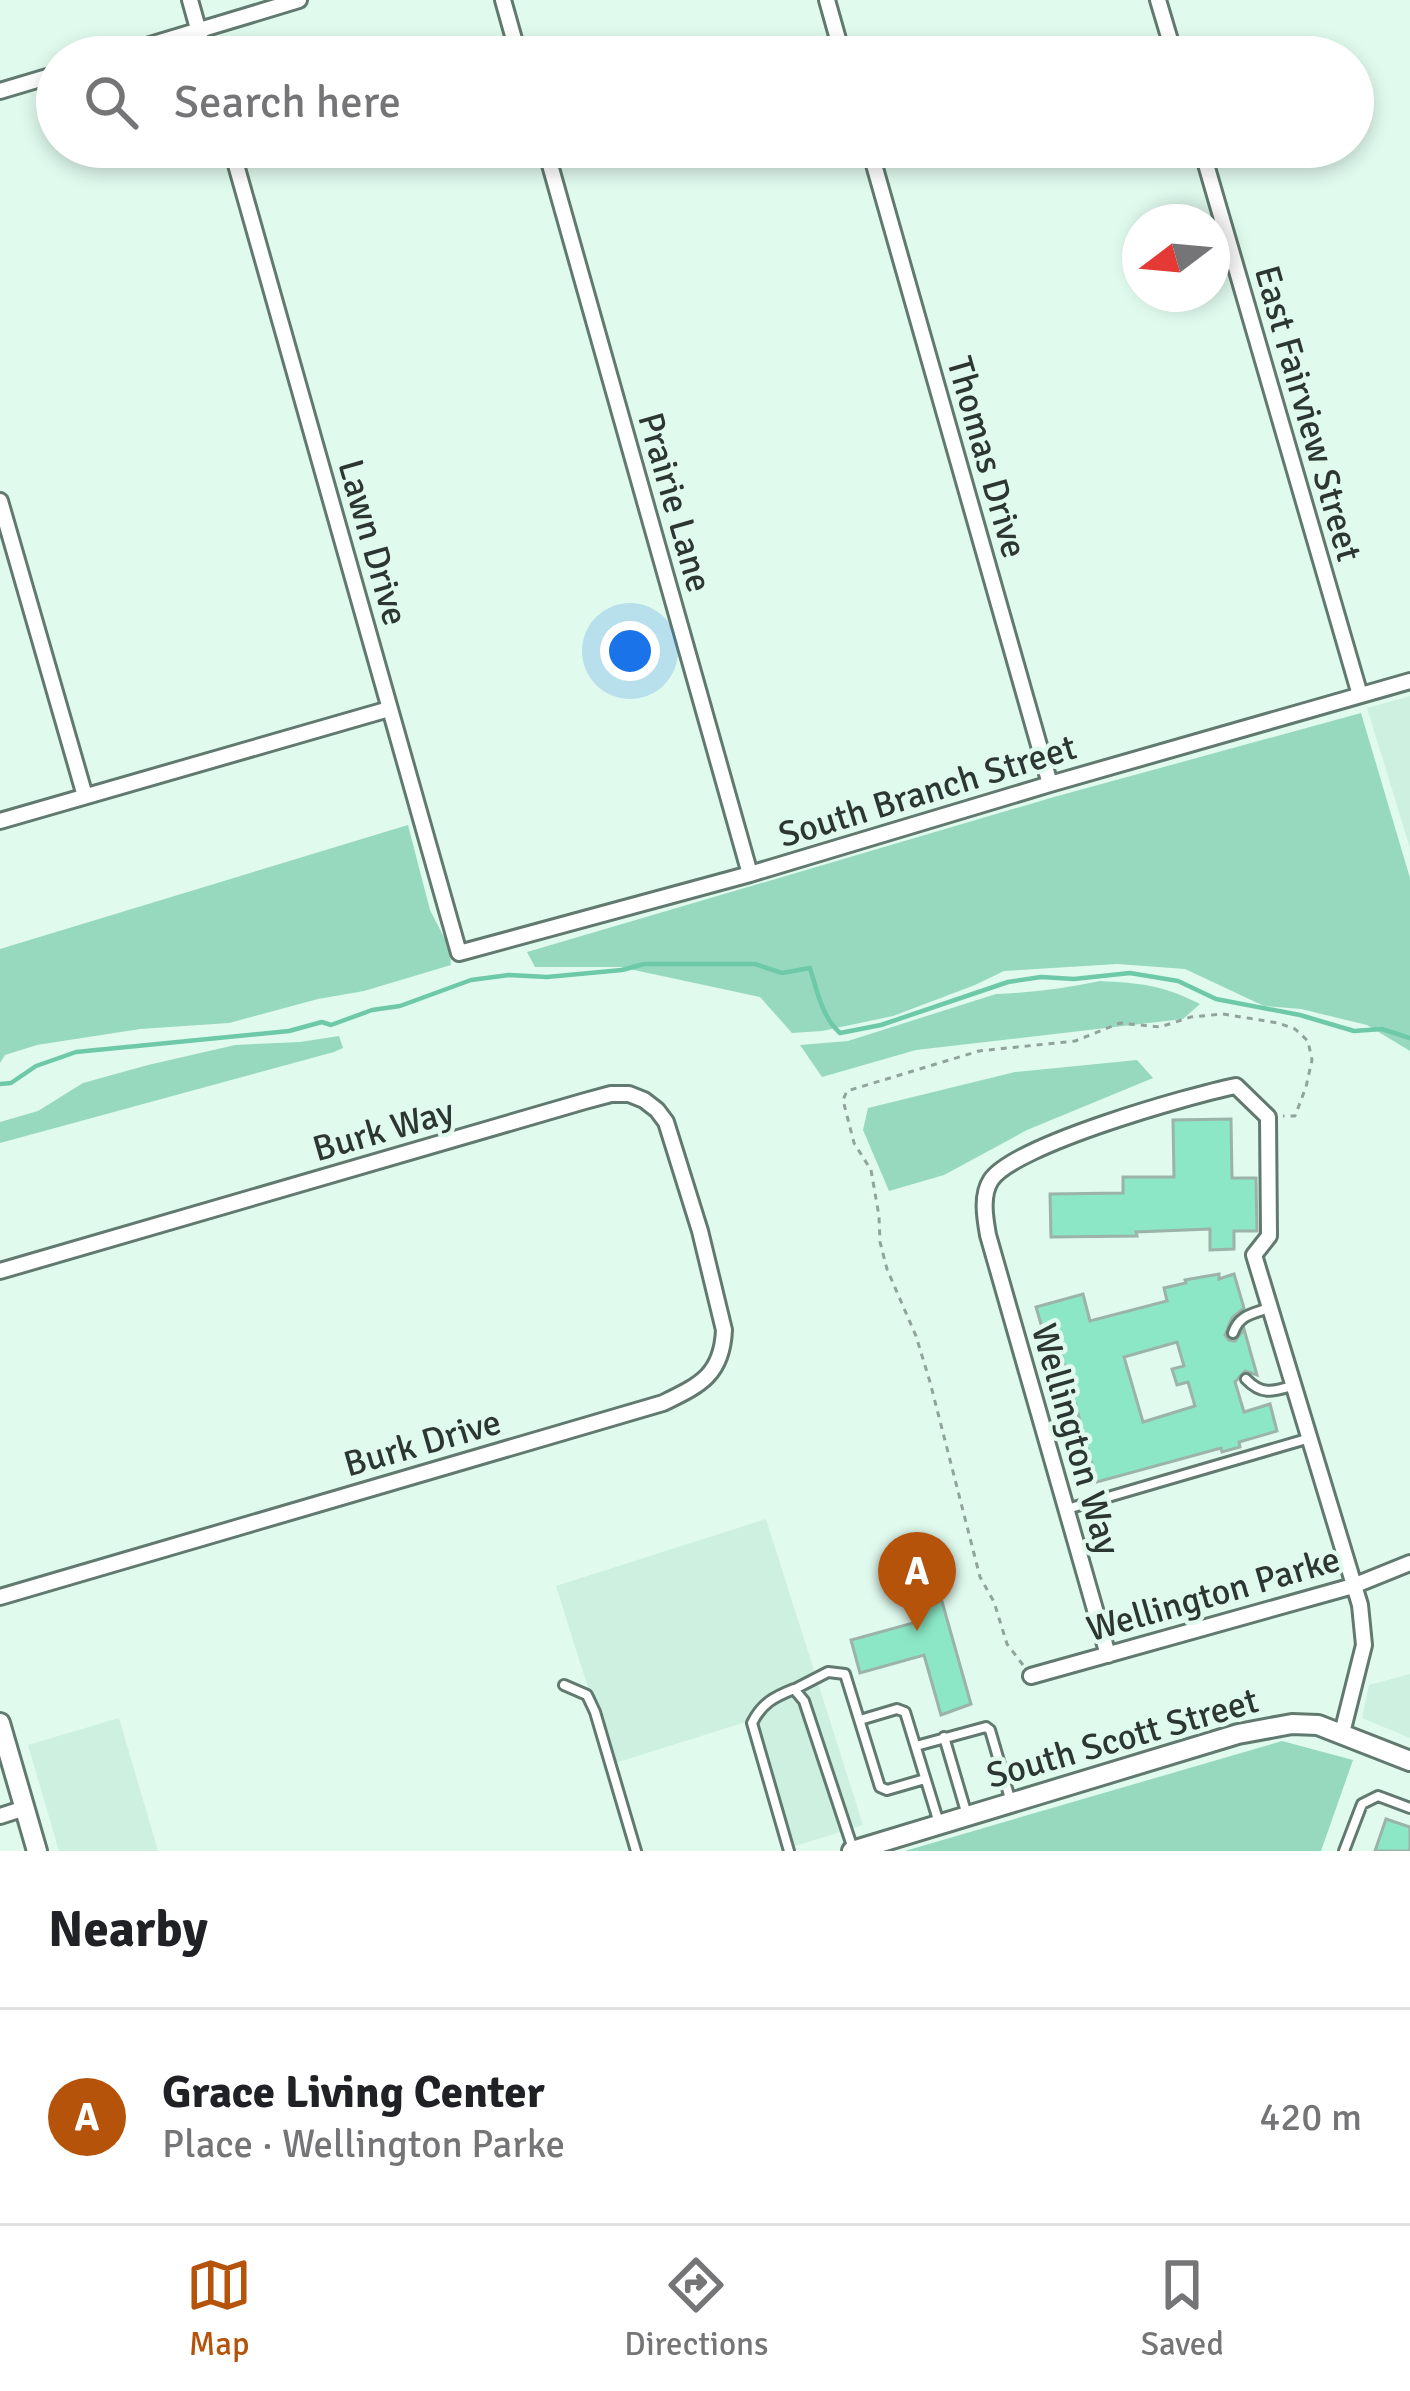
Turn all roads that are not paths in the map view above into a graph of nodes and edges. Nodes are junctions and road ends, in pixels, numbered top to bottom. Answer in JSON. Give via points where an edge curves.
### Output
{"nodes":[{"id":1,"x":190,"y":0,"type":"edge"},
{"id":2,"x":298,"y":0,"type":"edge"},
{"id":3,"x":503,"y":0,"type":"edge"},
{"id":4,"x":827,"y":0,"type":"edge"},
{"id":5,"x":1158,"y":0,"type":"edge"},
{"id":6,"x":198,"y":29,"type":"junction"},
{"id":7,"x":176,"y":36,"type":"edge"},
{"id":8,"x":200,"y":36,"type":"edge"},
{"id":9,"x":513,"y":36,"type":"edge"},
{"id":10,"x":837,"y":36,"type":"edge"},
{"id":11,"x":1169,"y":36,"type":"edge"},
{"id":12,"x":36,"y":80,"type":"edge"},
{"id":13,"x":0,"y":91,"type":"edge"},
{"id":14,"x":237,"y":168,"type":"edge"},
{"id":15,"x":551,"y":168,"type":"edge"},
{"id":16,"x":875,"y":168,"type":"edge"},
{"id":17,"x":1207,"y":168,"type":"edge"},
{"id":18,"x":0,"y":501,"type":"edge"},
{"id":19,"x":1410,"y":681,"type":"edge"},
{"id":20,"x":1360,"y":695,"type":"junction"},
{"id":21,"x":389,"y":709,"type":"junction"},
{"id":22,"x":1050,"y":784,"type":"junction"},
{"id":23,"x":85,"y":796,"type":"junction"},
{"id":24,"x":0,"y":821,"type":"edge"},
{"id":25,"x":750,"y":874,"type":"junction"},
{"id":26,"x":459,"y":953,"type":"joint"},
{"id":27,"x":700,"y":1231,"type":"joint"},
{"id":28,"x":0,"y":1271,"type":"edge"},
{"id":29,"x":1269,"y":1308,"type":"junction"},
{"id":30,"x":1234,"y":1334,"type":"dead end"},
{"id":31,"x":1246,"y":1378,"type":"dead end"},
{"id":32,"x":1293,"y":1386,"type":"junction"},
{"id":33,"x":1310,"y":1438,"type":"junction"},
{"id":34,"x":1066,"y":1509,"type":"junction"},
{"id":35,"x":1410,"y":1562,"type":"edge"},
{"id":36,"x":1353,"y":1586,"type":"junction"},
{"id":37,"x":0,"y":1597,"type":"edge"},
{"id":38,"x":1108,"y":1654,"type":"junction"},
{"id":39,"x":1031,"y":1676,"type":"road end"},
{"id":40,"x":564,"y":1685,"type":"dead end"},
{"id":41,"x":794,"y":1689,"type":"junction"},
{"id":42,"x":860,"y":1720,"type":"junction"},
{"id":43,"x":0,"y":1723,"type":"edge"},
{"id":44,"x":1342,"y":1733,"type":"junction"},
{"id":45,"x":944,"y":1737,"type":"junction"},
{"id":46,"x":915,"y":1746,"type":"junction"},
{"id":47,"x":1410,"y":1761,"type":"edge"},
{"id":48,"x":925,"y":1779,"type":"junction"},
{"id":49,"x":1011,"y":1803,"type":"junction"},
{"id":50,"x":25,"y":1808,"type":"junction"},
{"id":51,"x":1410,"y":1808,"type":"edge"},
{"id":52,"x":0,"y":1816,"type":"edge"},
{"id":53,"x":968,"y":1816,"type":"junction"},
{"id":54,"x":939,"y":1825,"type":"junction"},
{"id":55,"x":37,"y":1851,"type":"edge"},
{"id":56,"x":636,"y":1851,"type":"edge"},
{"id":57,"x":789,"y":1851,"type":"edge"},
{"id":58,"x":853,"y":1851,"type":"edge"},
{"id":59,"x":1344,"y":1851,"type":"edge"}],
"edges":[{"from":1,"to":6,"type":"street"},
{"from":2,"to":6,"type":"street"},
{"from":3,"to":9,"type":"street"},
{"from":4,"to":10,"type":"street"},
{"from":5,"to":11,"type":"street"},
{"from":6,"to":7,"type":"street"},
{"from":6,"to":8,"type":"street"},
{"from":12,"to":13,"type":"street"},
{"from":14,"to":21,"type":"street","name":"Lawn Drive"},
{"from":15,"to":25,"type":"street","name":"Prairie Lane"},
{"from":16,"to":22,"type":"street","name":"Thomas Drive"},
{"from":17,"to":20,"type":"street","name":"East Fairview Street"},
{"from":18,"to":23,"type":"street"},
{"from":19,"to":20,"type":"street","name":"South Branch Street"},
{"from":20,"to":22,"type":"street","name":"South Branch Street"},
{"from":21,"to":23,"type":"street"},
{"from":21,"to":26,"type":"street","name":"Lawn Drive"},
{"from":22,"to":25,"type":"street","name":"South Branch Street"},
{"from":23,"to":24,"type":"street"},
{"from":25,"to":26,"type":"street","name":"South Branch Street"},
{"from":27,"to":28,"type":"street","name":"Burk Way","via":[[666,1122],[644,1100],[611,1094]]},
{"from":27,"to":37,"type":"street","name":"Burk Drive","via":[[724,1330],[723,1354],[694,1388]]},
{"from":29,"to":30,"type":"lane","via":[[1244,1316]]},
{"from":29,"to":32,"type":"street"},
{"from":29,"to":34,"type":"street","name":"Wellington Way","via":[[1254,1255],[1269,1236],[1268,1117],[1236,1086],[1109,1121],[1009,1163],[989,1181],[984,1209]]},
{"from":31,"to":32,"type":"lane","via":[[1269,1392]]},
{"from":32,"to":33,"type":"street"},
{"from":33,"to":34,"type":"lane"},
{"from":33,"to":36,"type":"street"},
{"from":34,"to":38,"type":"street","name":"Wellington Way"},
{"from":35,"to":36,"type":"street","name":"Wellington Parke"},
{"from":36,"to":38,"type":"street","name":"Wellington Parke"},
{"from":36,"to":44,"type":"street","via":[[1364,1645]]},
{"from":38,"to":39,"type":"street","name":"Wellington Parke"},
{"from":40,"to":56,"type":"lane","via":[[586,1694],[595,1712]]},
{"from":41,"to":42,"type":"lane","via":[[828,1672],[845,1674]]},
{"from":41,"to":57,"type":"lane","via":[[760,1708],[752,1723]]},
{"from":41,"to":58,"type":"lane"},
{"from":42,"to":46,"type":"lane","via":[[901,1709]]},
{"from":42,"to":48,"type":"lane","via":[[880,1786]]},
{"from":43,"to":50,"type":"street"},
{"from":44,"to":47,"type":"street","name":"South Scott Street"},
{"from":44,"to":49,"type":"street","name":"South Scott Street","via":[[1318,1725],[1238,1734]]},
{"from":45,"to":46,"type":"lane"},
{"from":45,"to":49,"type":"lane","via":[[990,1730]]},
{"from":45,"to":53,"type":"lane"},
{"from":46,"to":48,"type":"lane"},
{"from":48,"to":54,"type":"lane"},
{"from":49,"to":53,"type":"street","name":"South Scott Street"},
{"from":50,"to":52,"type":"street"},
{"from":50,"to":55,"type":"street"},
{"from":51,"to":59,"type":"lane","via":[[1378,1796],[1362,1804]]},
{"from":53,"to":54,"type":"street","name":"South Scott Street"},
{"from":54,"to":58,"type":"street","name":"South Scott Street"}]}
